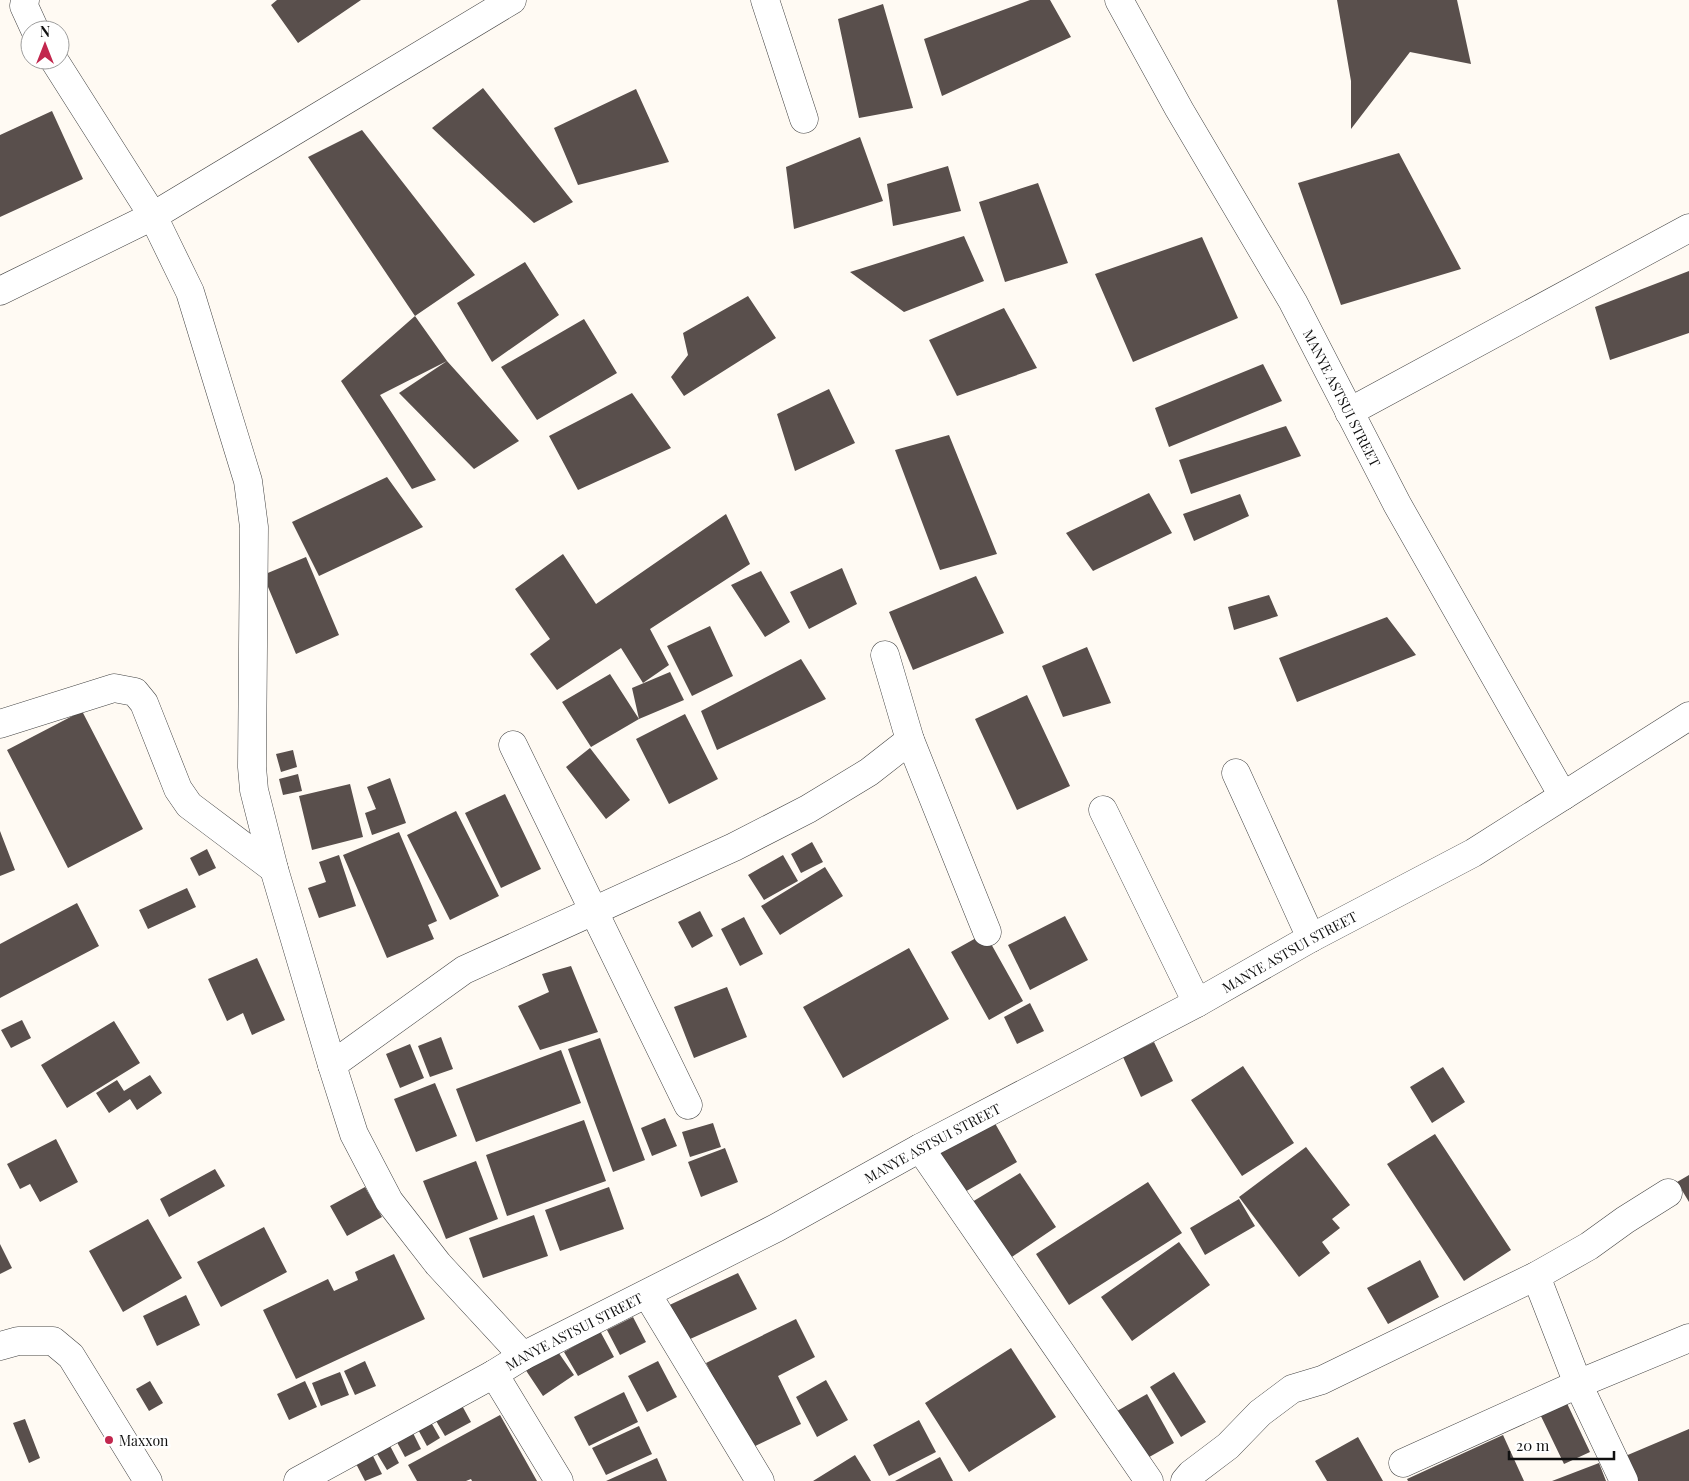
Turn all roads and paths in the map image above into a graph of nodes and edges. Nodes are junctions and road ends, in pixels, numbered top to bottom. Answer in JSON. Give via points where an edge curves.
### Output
{"nodes":[{"id":1,"x":25,"y":0,"type":"edge"},
{"id":2,"x":512,"y":0,"type":"edge"},
{"id":3,"x":765,"y":0,"type":"edge"},
{"id":4,"x":1119,"y":0,"type":"edge"},
{"id":5,"x":30,"y":20,"type":"edge"},
{"id":6,"x":60,"y":70,"type":"edge"},
{"id":7,"x":804,"y":119,"type":"dead end"},
{"id":8,"x":153,"y":216,"type":"junction"},
{"id":9,"x":1689,"y":228,"type":"edge"},
{"id":10,"x":0,"y":291,"type":"edge"},
{"id":11,"x":1350,"y":412,"type":"junction"},
{"id":12,"x":885,"y":655,"type":"dead end"},
{"id":13,"x":1689,"y":716,"type":"edge"},
{"id":14,"x":0,"y":724,"type":"edge"},
{"id":15,"x":910,"y":740,"type":"junction"},
{"id":16,"x":514,"y":745,"type":"dead end"},
{"id":17,"x":1236,"y":773,"type":"dead end"},
{"id":18,"x":1563,"y":796,"type":"junction"},
{"id":19,"x":1103,"y":810,"type":"dead end"},
{"id":20,"x":274,"y":869,"type":"junction"},
{"id":21,"x":593,"y":912,"type":"junction"},
{"id":22,"x":987,"y":932,"type":"dead end"},
{"id":23,"x":1311,"y":938,"type":"junction"},
{"id":24,"x":1197,"y":1003,"type":"junction"},
{"id":25,"x":332,"y":1065,"type":"junction"},
{"id":26,"x":688,"y":1105,"type":"dead end"},
{"id":27,"x":920,"y":1148,"type":"junction"},
{"id":28,"x":1668,"y":1192,"type":"dead end"},
{"id":29,"x":1536,"y":1276,"type":"junction"},
{"id":30,"x":647,"y":1294,"type":"junction"},
{"id":31,"x":1689,"y":1338,"type":"edge"},
{"id":32,"x":0,"y":1346,"type":"edge"},
{"id":33,"x":523,"y":1356,"type":"junction"},
{"id":34,"x":494,"y":1374,"type":"junction"},
{"id":35,"x":1578,"y":1384,"type":"junction"},
{"id":36,"x":1403,"y":1463,"type":"dead end"},
{"id":37,"x":148,"y":1481,"type":"edge"},
{"id":38,"x":298,"y":1481,"type":"edge"},
{"id":39,"x":559,"y":1481,"type":"edge"},
{"id":40,"x":760,"y":1481,"type":"edge"},
{"id":41,"x":1149,"y":1481,"type":"edge"},
{"id":42,"x":1185,"y":1481,"type":"edge"},
{"id":43,"x":1624,"y":1481,"type":"edge"}],
"edges":[{"from":1,"to":5,"type":"street","via":[[24,6]]},
{"from":2,"to":8,"type":"street"},
{"from":3,"to":7,"type":"street"},
{"from":4,"to":11,"type":"street","name":"MANYE ASTSUI STREET","via":[[1178,109],[1293,302]]},
{"from":6,"to":8,"type":"street"},
{"from":8,"to":10,"type":"street"},
{"from":8,"to":20,"type":"street","via":[[190,292],[248,481],[254,527],[252,767],[254,790]]},
{"from":9,"to":11,"type":"street"},
{"from":11,"to":18,"type":"street","name":"MANYE ASTSUI STREET","via":[[1397,504]]},
{"from":12,"to":15,"type":"street"},
{"from":13,"to":18,"type":"street","name":"MANYE ASTSUI STREET"},
{"from":14,"to":20,"type":"street","via":[[114,688],[135,692],[144,703],[178,790],[189,805]]},
{"from":15,"to":21,"type":"street","via":[[869,772],[808,808],[734,847]]},
{"from":15,"to":22,"type":"street"},
{"from":16,"to":21,"type":"street"},
{"from":17,"to":23,"type":"street"},
{"from":18,"to":23,"type":"street","name":"MANYE ASTSUI STREET","via":[[1473,853]]},
{"from":19,"to":24,"type":"street"},
{"from":20,"to":25,"type":"street"},
{"from":21,"to":25,"type":"street","via":[[464,970]]},
{"from":21,"to":26,"type":"street"},
{"from":23,"to":24,"type":"street","name":"MANYE ASTSUI STREET"},
{"from":24,"to":27,"type":"street","name":"MANYE ASTSUI STREET"},
{"from":25,"to":33,"type":"street","via":[[354,1134],[390,1201],[438,1264]]},
{"from":27,"to":30,"type":"street","name":"MANYE ASTSUI STREET","via":[[776,1228]]},
{"from":27,"to":41,"type":"street"},
{"from":28,"to":29,"type":"street","via":[[1589,1246]]},
{"from":29,"to":35,"type":"street"},
{"from":29,"to":42,"type":"street","via":[[1322,1380],[1292,1388]]},
{"from":30,"to":33,"type":"street","name":"MANYE ASTSUI STREET"},
{"from":30,"to":40,"type":"street"},
{"from":31,"to":35,"type":"street"},
{"from":32,"to":37,"type":"street","via":[[18,1340],[54,1341],[71,1356]]},
{"from":33,"to":34,"type":"street","name":"MANYE ASTSUI STREET"},
{"from":34,"to":38,"type":"street","name":"MANYE ASTSUI STREET"},
{"from":34,"to":39,"type":"street"},
{"from":35,"to":36,"type":"street"},
{"from":35,"to":43,"type":"street"}]}
